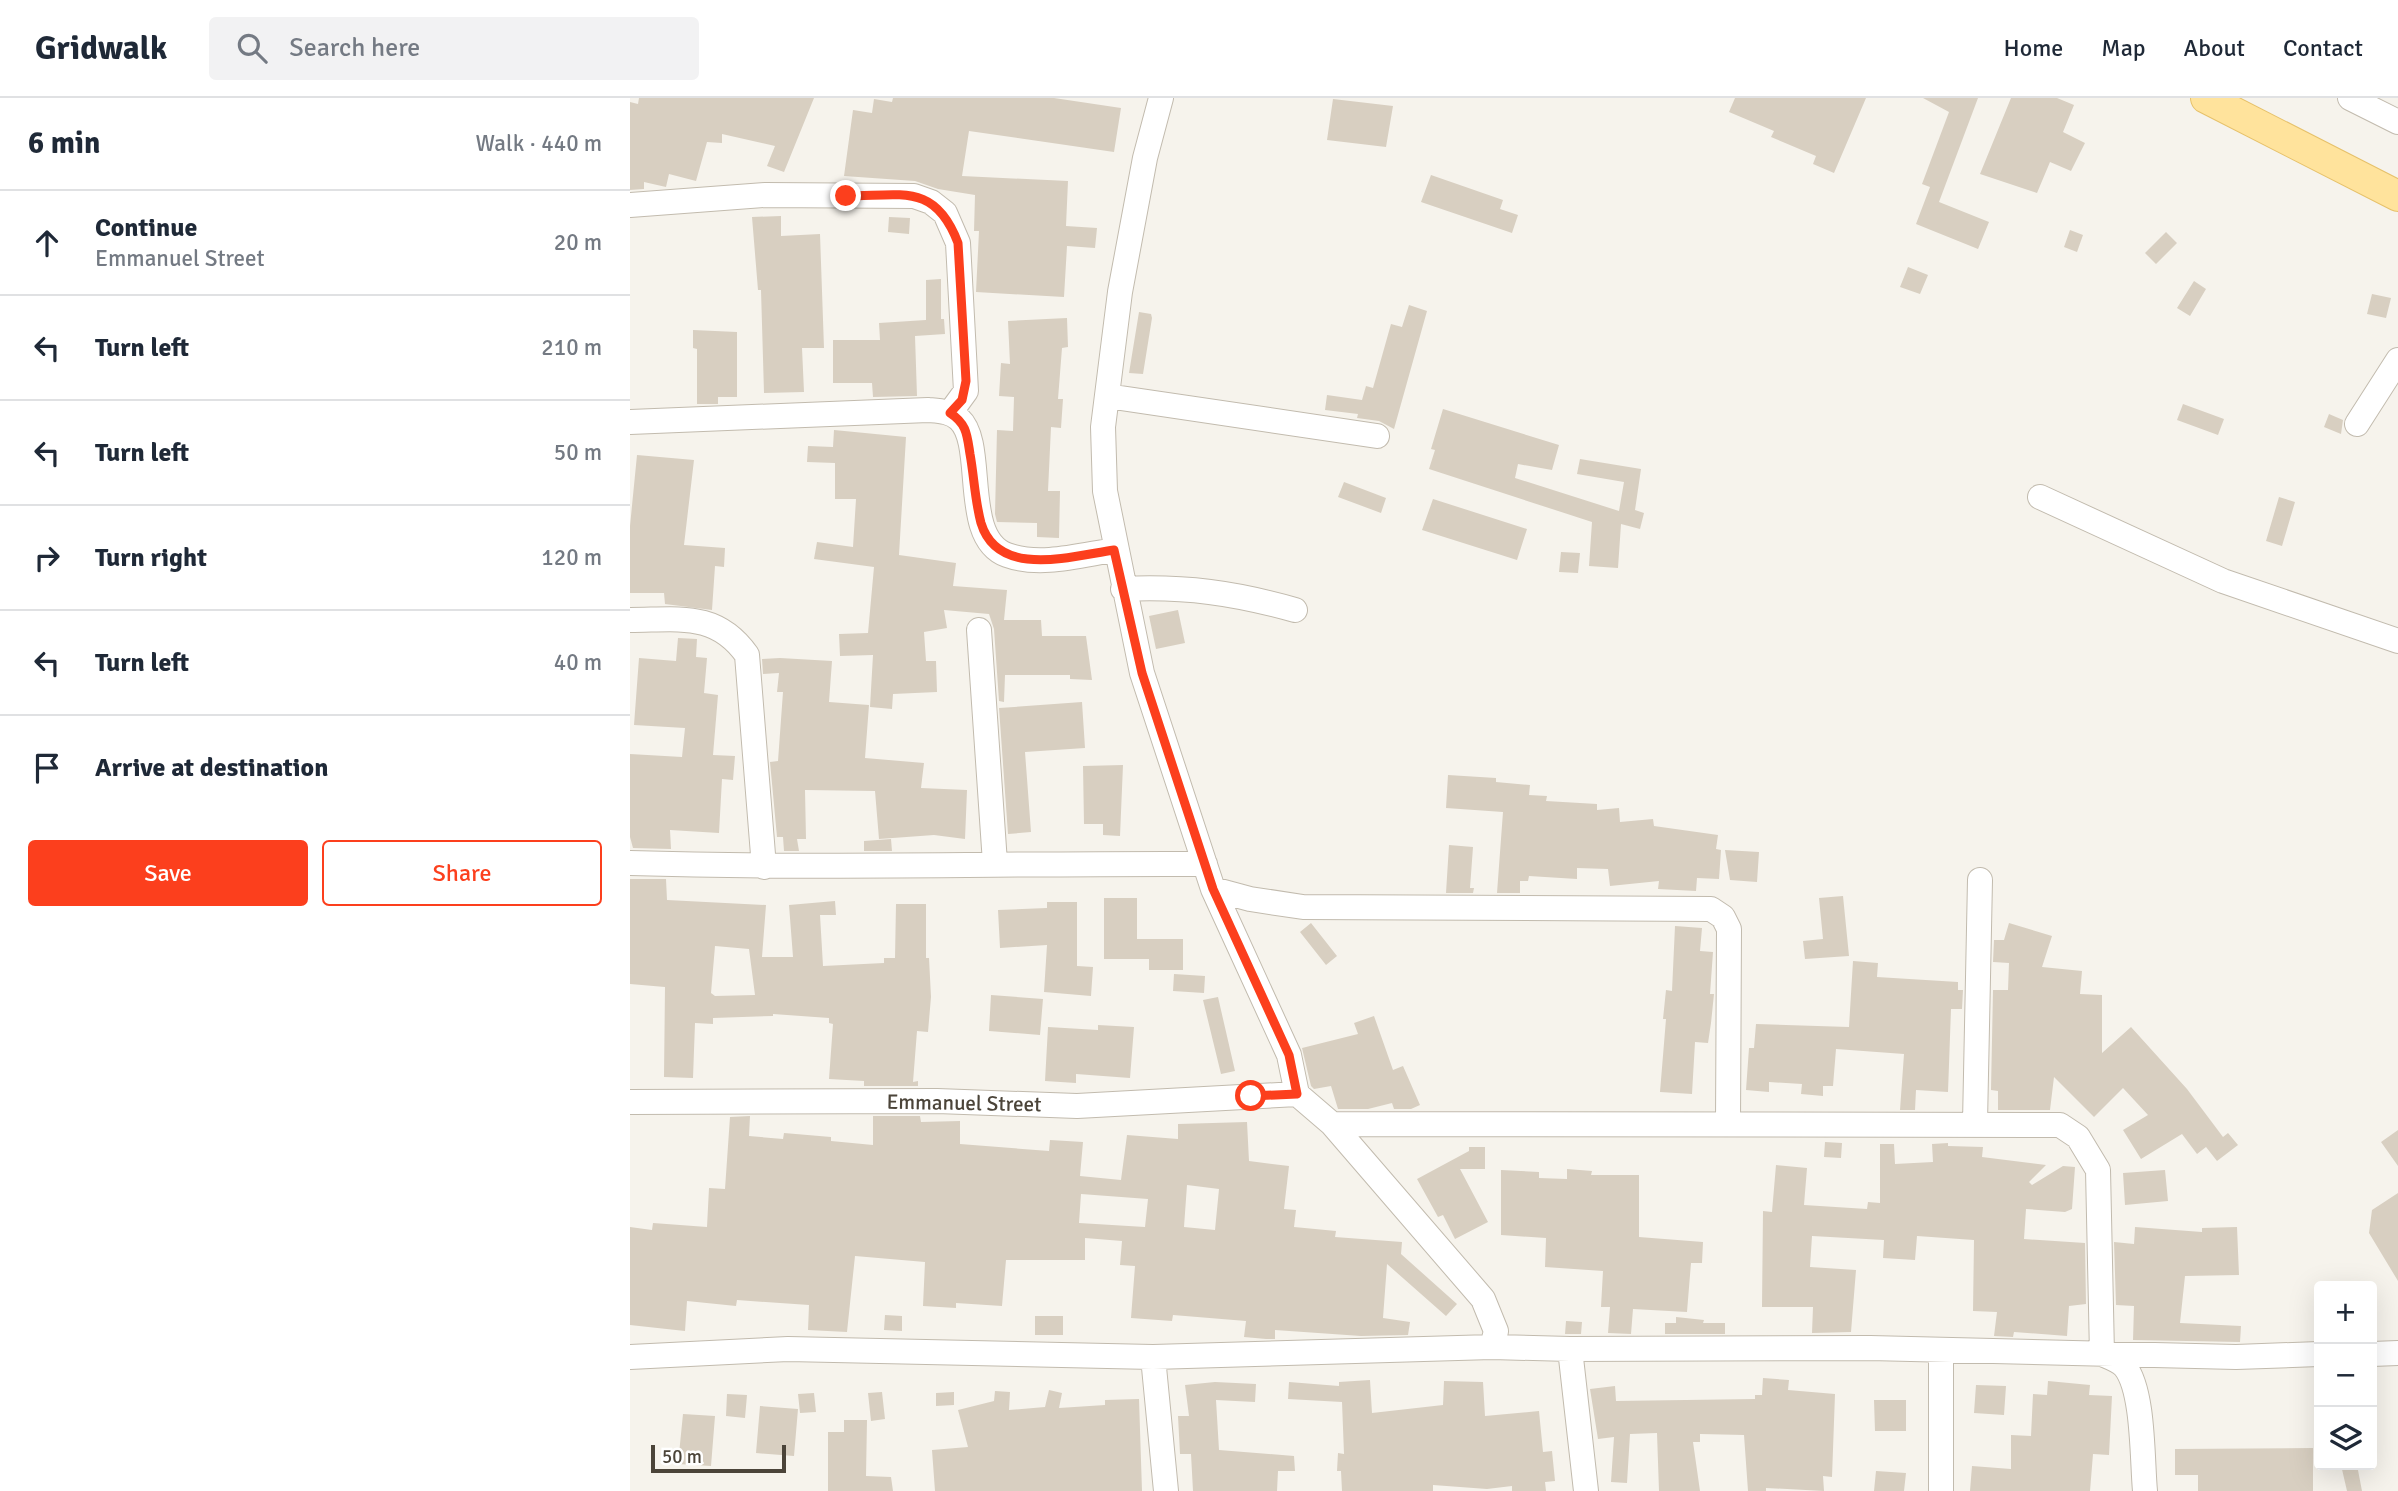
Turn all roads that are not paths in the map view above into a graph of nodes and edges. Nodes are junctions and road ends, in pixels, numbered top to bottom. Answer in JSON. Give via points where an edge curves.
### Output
{"nodes":[{"id":1,"x":1161,"y":98,"type":"edge"},
{"id":2,"x":2206,"y":98,"type":"edge"},
{"id":3,"x":2350,"y":98,"type":"edge"},
{"id":4,"x":2398,"y":122,"type":"edge"},
{"id":5,"x":2398,"y":196,"type":"edge"},
{"id":6,"x":630,"y":205,"type":"edge"},
{"id":7,"x":2398,"y":360,"type":"edge"},
{"id":8,"x":1107,"y":396,"type":"junction"},
{"id":9,"x":950,"y":413,"type":"junction"},
{"id":10,"x":630,"y":422,"type":"edge"},
{"id":11,"x":2357,"y":424,"type":"dead end"},
{"id":12,"x":1377,"y":436,"type":"dead end"},
{"id":13,"x":2040,"y":497,"type":"dead end"},
{"id":14,"x":1114,"y":550,"type":"junction"},
{"id":15,"x":1123,"y":589,"type":"junction"},
{"id":16,"x":1295,"y":610,"type":"dead end"},
{"id":17,"x":630,"y":620,"type":"edge"},
{"id":18,"x":979,"y":630,"type":"dead end"},
{"id":19,"x":2398,"y":641,"type":"edge"},
{"id":20,"x":630,"y":863,"type":"edge"},
{"id":21,"x":995,"y":863,"type":"junction"},
{"id":22,"x":1205,"y":864,"type":"junction"},
{"id":23,"x":764,"y":867,"type":"junction"},
{"id":24,"x":1980,"y":880,"type":"dead end"},
{"id":25,"x":1213,"y":889,"type":"junction"},
{"id":26,"x":1297,"y":1094,"type":"junction"},
{"id":27,"x":630,"y":1102,"type":"edge"},
{"id":28,"x":1975,"y":1123,"type":"junction"},
{"id":29,"x":1332,"y":1124,"type":"junction"},
{"id":30,"x":1728,"y":1124,"type":"junction"},
{"id":31,"x":1492,"y":1347,"type":"junction"},
{"id":32,"x":1570,"y":1349,"type":"junction"},
{"id":33,"x":1941,"y":1350,"type":"junction"},
{"id":34,"x":2398,"y":1353,"type":"edge"},
{"id":35,"x":2102,"y":1354,"type":"junction"},
{"id":36,"x":2314,"y":1354,"type":"edge"},
{"id":37,"x":2377,"y":1354,"type":"edge"},
{"id":38,"x":630,"y":1357,"type":"edge"},
{"id":39,"x":1153,"y":1357,"type":"junction"},
{"id":40,"x":1166,"y":1491,"type":"edge"},
{"id":41,"x":1586,"y":1491,"type":"edge"},
{"id":42,"x":1941,"y":1491,"type":"edge"},
{"id":43,"x":2145,"y":1491,"type":"edge"}],
"edges":[{"from":1,"to":8,"type":"street","via":[[1120,292]]},
{"from":2,"to":5,"type":"main road"},
{"from":3,"to":4,"type":"street"},
{"from":6,"to":9,"type":"street","via":[[793,194],[914,196],[931,202],[945,213],[958,243],[966,391]]},
{"from":7,"to":11,"type":"street"},
{"from":8,"to":12,"type":"street"},
{"from":8,"to":14,"type":"street","via":[[1102,463]]},
{"from":9,"to":10,"type":"street","via":[[928,410]]},
{"from":9,"to":14,"type":"street","via":[[966,428],[982,524],[992,544],[1006,555],[1026,559]]},
{"from":13,"to":19,"type":"street","via":[[2223,581]]},
{"from":14,"to":15,"type":"street"},
{"from":15,"to":16,"type":"street","via":[[1176,586],[1242,595]]},
{"from":15,"to":22,"type":"street","via":[[1142,673]]},
{"from":17,"to":23,"type":"street","via":[[709,623],[727,632],[747,656]]},
{"from":18,"to":21,"type":"street"},
{"from":20,"to":23,"type":"street"},
{"from":21,"to":22,"type":"street"},
{"from":21,"to":23,"type":"street"},
{"from":22,"to":25,"type":"street"},
{"from":24,"to":28,"type":"street"},
{"from":25,"to":26,"type":"street","via":[[1289,1055]]},
{"from":25,"to":30,"type":"street","via":[[1303,907],[1711,909],[1723,917],[1729,929]]},
{"from":26,"to":27,"type":"street","name":"Emmanuel Street","via":[[1077,1106],[937,1101]]},
{"from":26,"to":29,"type":"street"},
{"from":28,"to":30,"type":"street"},
{"from":28,"to":35,"type":"street","via":[[2060,1125],[2078,1137],[2091,1154],[2099,1186]]},
{"from":29,"to":30,"type":"street"},
{"from":29,"to":31,"type":"street","via":[[1483,1299],[1496,1331]]},
{"from":31,"to":32,"type":"street"},
{"from":31,"to":39,"type":"street"},
{"from":32,"to":33,"type":"street"},
{"from":32,"to":41,"type":"street"},
{"from":33,"to":35,"type":"street"},
{"from":33,"to":42,"type":"street"},
{"from":34,"to":37,"type":"street"},
{"from":35,"to":36,"type":"street"},
{"from":35,"to":43,"type":"street","via":[[2124,1366],[2132,1379]]},
{"from":38,"to":39,"type":"street","via":[[788,1349]]},
{"from":39,"to":40,"type":"street"}]}
